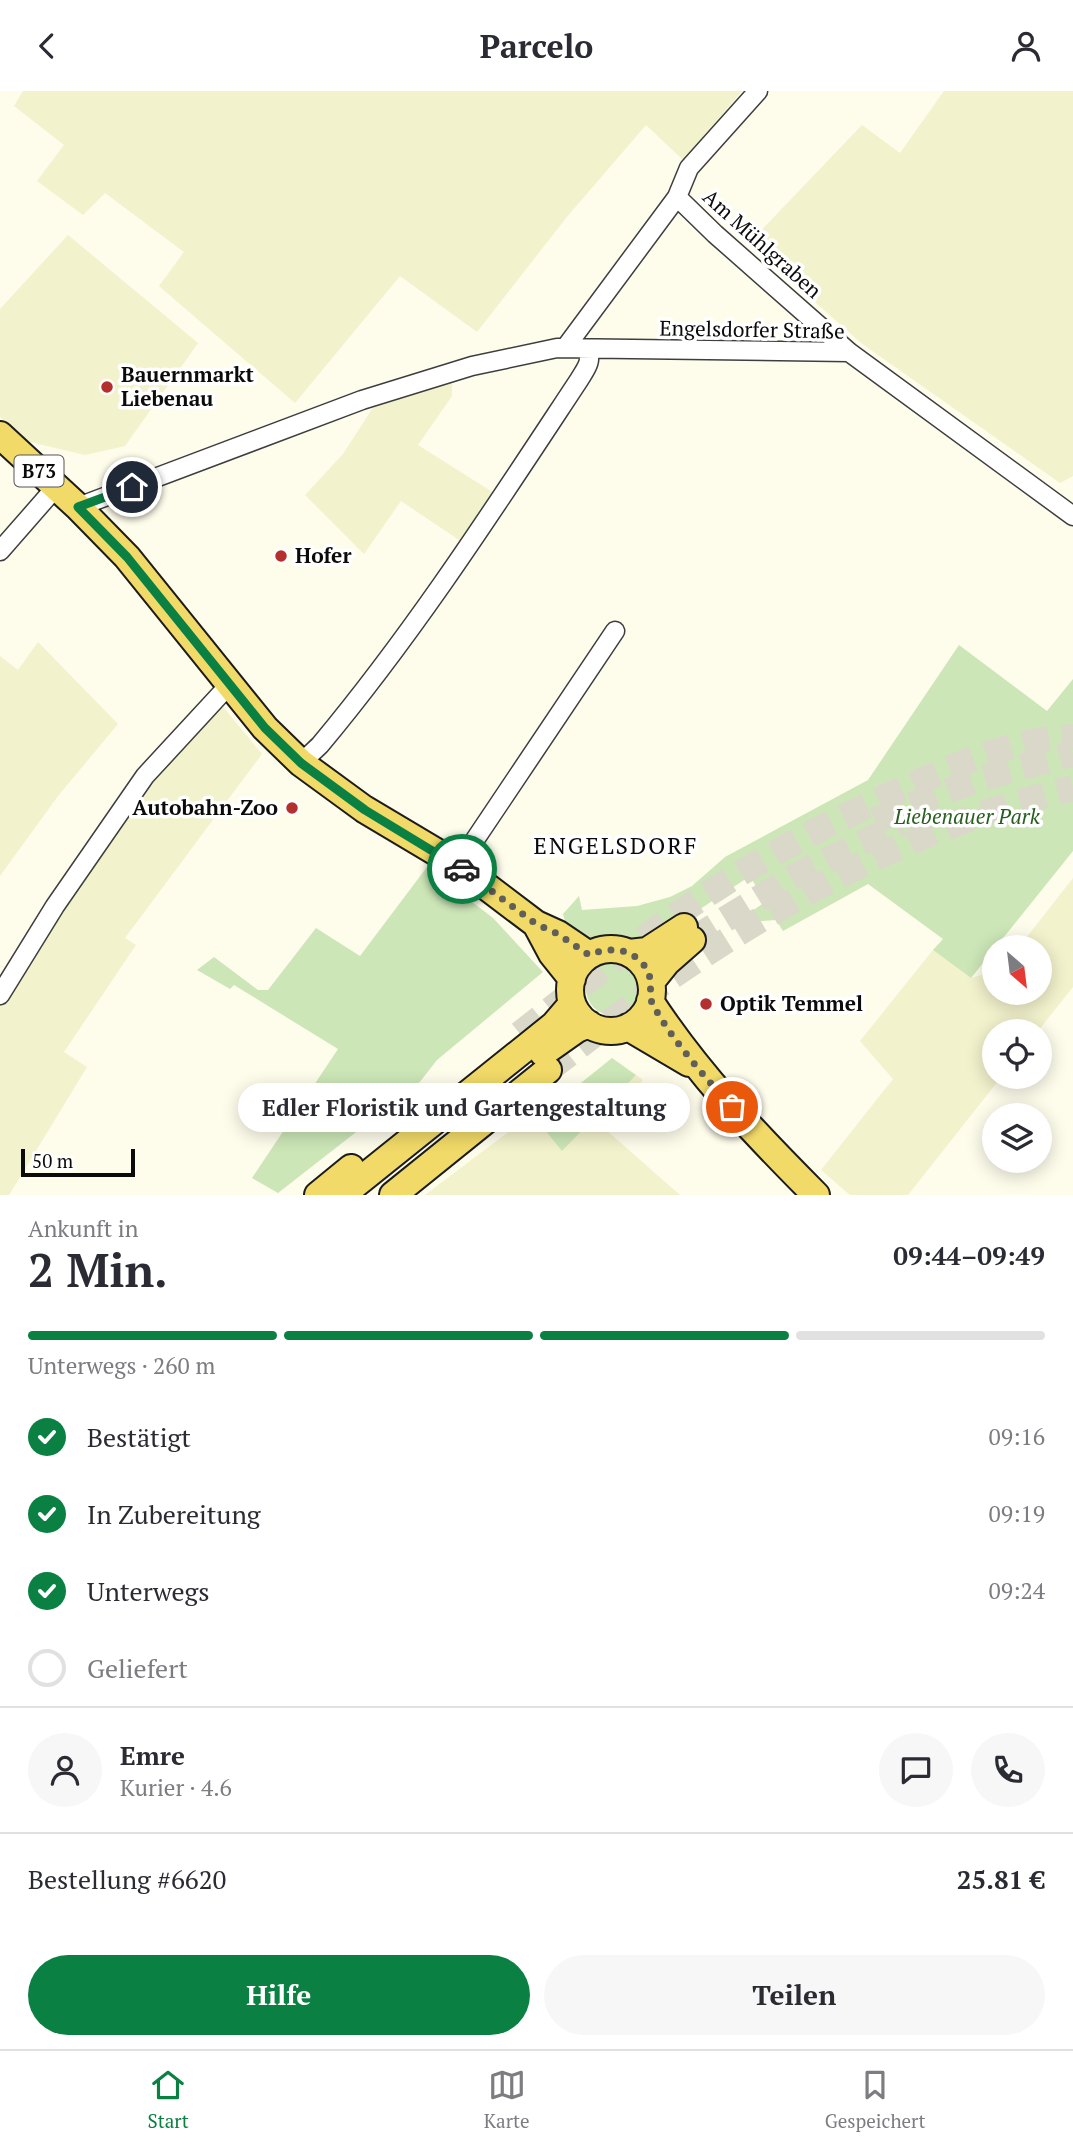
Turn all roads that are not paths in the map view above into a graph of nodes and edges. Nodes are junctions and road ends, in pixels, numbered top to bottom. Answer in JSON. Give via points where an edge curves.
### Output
{"nodes":[{"id":1,"x":758,"y":91,"type":"edge"},
{"id":2,"x":677,"y":197,"type":"junction"},
{"id":3,"x":565,"y":348,"type":"junction"},
{"id":4,"x":587,"y":350,"type":"junction"},
{"id":5,"x":849,"y":352,"type":"junction"},
{"id":6,"x":0,"y":435,"type":"edge"},
{"id":7,"x":56,"y":487,"type":"junction"},
{"id":8,"x":78,"y":507,"type":"junction"},
{"id":9,"x":1073,"y":516,"type":"edge"},
{"id":10,"x":0,"y":551,"type":"edge"},
{"id":11,"x":615,"y":631,"type":"dead end"},
{"id":12,"x":229,"y":685,"type":"junction"},
{"id":13,"x":309,"y":756,"type":"junction"},
{"id":14,"x":458,"y":865,"type":"junction"},
{"id":15,"x":536,"y":924,"type":"junction"},
{"id":16,"x":629,"y":953,"type":"junction"},
{"id":17,"x":589,"y":955,"type":"junction"},
{"id":18,"x":572,"y":991,"type":"junction"},
{"id":19,"x":651,"y":992,"type":"junction"},
{"id":20,"x":0,"y":995,"type":"edge"},
{"id":21,"x":589,"y":1024,"type":"junction"},
{"id":22,"x":628,"y":1027,"type":"junction"},
{"id":23,"x":520,"y":1034,"type":"tunnel mouth"},
{"id":24,"x":696,"y":1067,"type":"junction"},
{"id":25,"x":548,"y":1070,"type":"tunnel mouth"},
{"id":26,"x":318,"y":1195,"type":"edge"},
{"id":27,"x":342,"y":1195,"type":"edge"},
{"id":28,"x":366,"y":1195,"type":"edge"},
{"id":29,"x":393,"y":1195,"type":"edge"},
{"id":30,"x":816,"y":1195,"type":"edge"}],
"edges":[{"from":1,"to":2,"type":"street","name":"Am Mühlgraben","via":[[689,168]]},
{"from":2,"to":3,"type":"street","name":"Am Mühlgraben"},
{"from":2,"to":5,"type":"street","name":"Am Mühlgraben"},
{"from":3,"to":4,"type":"street","name":"Engelsdorfer Straße"},
{"from":3,"to":8,"type":"street","name":"Engelsdorfer Straße","via":[[472,366],[362,400]]},
{"from":4,"to":5,"type":"street","name":"Engelsdorfer Straße"},
{"from":4,"to":13,"type":"street","via":[[589,363],[579,380],[461,557]]},
{"from":5,"to":9,"type":"street","name":"Engelsdorfer Straße"},
{"from":6,"to":7,"type":"main road","number":"B73"},
{"from":7,"to":8,"type":"main road","number":"B73"},
{"from":7,"to":10,"type":"street"},
{"from":8,"to":12,"type":"main road","number":"B73","via":[[127,557]]},
{"from":11,"to":14,"type":"street"},
{"from":12,"to":13,"type":"main road","number":"B73","via":[[265,728]]},
{"from":12,"to":20,"type":"street","via":[[145,776]]},
{"from":13,"to":14,"type":"main road","number":"B73","via":[[365,810]]},
{"from":14,"to":15,"type":"main road","number":"B73"},
{"from":15,"to":17,"type":"main road","number":"B73"},
{"from":15,"to":18,"type":"main road","number":"B73"},
{"from":16,"to":17,"type":"main road","via":[[610,949]]},
{"from":16,"to":19,"type":"main road","via":[[647,971]]},
{"from":16,"to":19,"type":"main road","via":[[647,951],[688,933]]},
{"from":17,"to":18,"type":"main road"},
{"from":18,"to":21,"type":"main road","number":"B73","via":[[579,1015]]},
{"from":18,"to":27,"type":"main road","via":[[554,1025]]},
{"from":19,"to":22,"type":"main road","via":[[642,1017]]},
{"from":19,"to":24,"type":"main road"},
{"from":21,"to":22,"type":"main road","via":[[608,1031]]},
{"from":21,"to":28,"type":"main road","via":[[548,1049]]},
{"from":22,"to":24,"type":"main road"},
{"from":23,"to":26,"type":"main road"},
{"from":24,"to":30,"type":"main road"},
{"from":25,"to":29,"type":"main road"}]}
